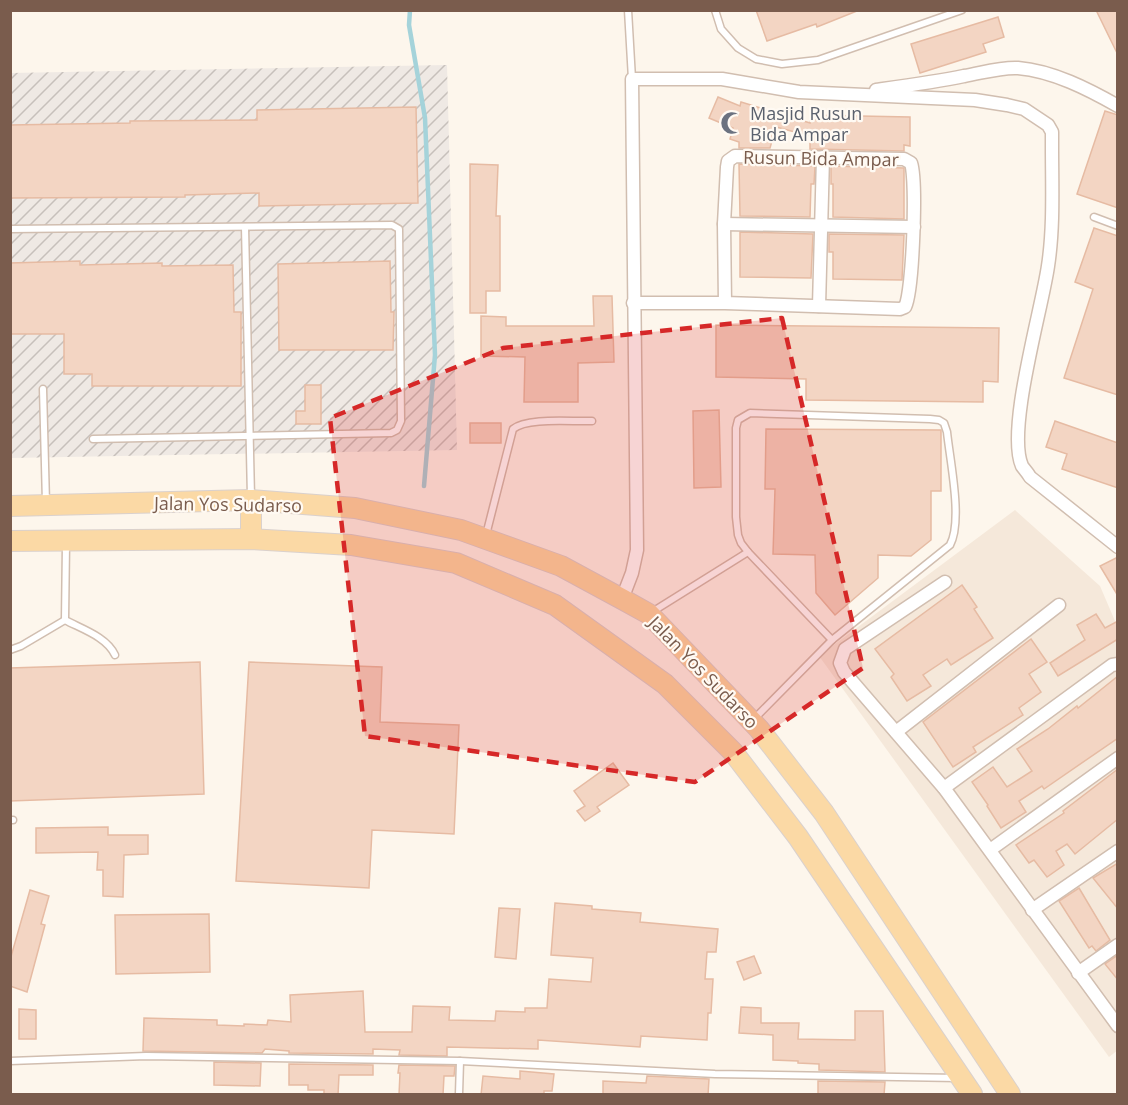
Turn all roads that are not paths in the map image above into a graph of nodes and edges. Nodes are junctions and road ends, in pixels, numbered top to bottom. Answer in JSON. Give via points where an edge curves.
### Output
{"nodes":[{"id":1,"x":628,"y":10,"type":"edge"},
{"id":2,"x":715,"y":10,"type":"edge"},
{"id":3,"x":962,"y":10,"type":"edge"},
{"id":4,"x":632,"y":79,"type":"junction"},
{"id":5,"x":852,"y":94,"type":"junction"},
{"id":6,"x":1118,"y":106,"type":"edge"},
{"id":7,"x":823,"y":157,"type":"junction"},
{"id":8,"x":1094,"y":217,"type":"dead end"},
{"id":9,"x":724,"y":224,"type":"junction"},
{"id":10,"x":821,"y":226,"type":"junction"},
{"id":11,"x":1118,"y":226,"type":"edge"},
{"id":12,"x":245,"y":227,"type":"junction"},
{"id":13,"x":914,"y":227,"type":"junction"},
{"id":14,"x":10,"y":229,"type":"edge"},
{"id":15,"x":633,"y":303,"type":"junction"},
{"id":16,"x":725,"y":303,"type":"junction"},
{"id":17,"x":819,"y":306,"type":"junction"},
{"id":18,"x":44,"y":389,"type":"dead end"},
{"id":19,"x":592,"y":421,"type":"dead end"},
{"id":20,"x":250,"y":435,"type":"junction"},
{"id":21,"x":93,"y":439,"type":"dead end"},
{"id":22,"x":251,"y":500,"type":"junction"},
{"id":23,"x":10,"y":506,"type":"edge"},
{"id":24,"x":46,"y":506,"type":"junction"},
{"id":25,"x":251,"y":539,"type":"junction"},
{"id":26,"x":485,"y":539,"type":"junction"},
{"id":27,"x":66,"y":540,"type":"junction"},
{"id":28,"x":10,"y":541,"type":"edge"},
{"id":29,"x":1118,"y":547,"type":"edge"},
{"id":30,"x":748,"y":552,"type":"junction"},
{"id":31,"x":476,"y":572,"type":"junction"},
{"id":32,"x":945,"y":582,"type":"dead end"},
{"id":33,"x":622,"y":599,"type":"junction"},
{"id":34,"x":1059,"y":605,"type":"dead end"},
{"id":35,"x":649,"y":614,"type":"junction"},
{"id":36,"x":65,"y":620,"type":"junction"},
{"id":37,"x":832,"y":640,"type":"junction"},
{"id":38,"x":10,"y":650,"type":"edge"},
{"id":39,"x":116,"y":655,"type":"dead end"},
{"id":40,"x":1118,"y":664,"type":"edge"},
{"id":41,"x":752,"y":722,"type":"junction"},
{"id":42,"x":896,"y":732,"type":"junction"},
{"id":43,"x":1118,"y":758,"type":"edge"},
{"id":44,"x":944,"y":789,"type":"junction"},
{"id":45,"x":990,"y":850,"type":"junction"},
{"id":46,"x":1118,"y":851,"type":"edge"},
{"id":47,"x":1032,"y":910,"type":"junction"},
{"id":48,"x":1118,"y":945,"type":"edge"},
{"id":49,"x":1078,"y":973,"type":"junction"},
{"id":50,"x":1118,"y":1026,"type":"edge"},
{"id":51,"x":10,"y":1061,"type":"edge"},
{"id":52,"x":460,"y":1061,"type":"junction"},
{"id":53,"x":967,"y":1087,"type":"edge"},
{"id":54,"x":459,"y":1095,"type":"edge"},
{"id":55,"x":1010,"y":1095,"type":"edge"}],
"edges":[{"from":1,"to":4,"type":"lane"},
{"from":2,"to":3,"type":"lane","via":[[721,29],[738,48],[756,59],[782,64],[818,60]]},
{"from":4,"to":5,"type":"street","via":[[722,79],[799,92]]},
{"from":4,"to":15,"type":"street"},
{"from":5,"to":6,"type":"street","via":[[1000,68],[1020,68],[1061,78]]},
{"from":5,"to":29,"type":"street","via":[[975,100],[1024,109],[1048,125],[1052,132],[1050,244],[1021,405],[1019,448],[1022,465],[1030,477]]},
{"from":7,"to":9,"type":"street","name":"Rusun Bida Ampar","via":[[730,159]]},
{"from":7,"to":10,"type":"street"},
{"from":7,"to":13,"type":"street","name":"Rusun Bida Ampar","via":[[909,160],[913,166]]},
{"from":8,"to":11,"type":"lane"},
{"from":9,"to":10,"type":"street"},
{"from":9,"to":16,"type":"street","name":"Rusun Bida Ampar"},
{"from":10,"to":13,"type":"street"},
{"from":10,"to":17,"type":"street"},
{"from":12,"to":14,"type":"lane"},
{"from":12,"to":20,"type":"lane"},
{"from":12,"to":20,"type":"lane","via":[[392,225],[400,233],[401,421],[397,430]]},
{"from":13,"to":17,"type":"street","name":"Rusun Bida Ampar","via":[[910,292],[905,307]]},
{"from":15,"to":16,"type":"street","name":"Rusun Bida Ampar"},
{"from":15,"to":33,"type":"street","via":[[637,550]]},
{"from":16,"to":17,"type":"street","name":"Rusun Bida Ampar"},
{"from":18,"to":24,"type":"lane"},
{"from":19,"to":26,"type":"lane","via":[[530,423],[513,429]]},
{"from":20,"to":21,"type":"lane"},
{"from":20,"to":22,"type":"lane"},
{"from":22,"to":24,"type":"main road","name":"Jalan Yos Sudarso"},
{"from":22,"to":25,"type":"main road"},
{"from":22,"to":26,"type":"main road","name":"Jalan Yos Sudarso","via":[[355,508],[461,530]]},
{"from":23,"to":24,"type":"main road","name":"Jalan Yos Sudarso"},
{"from":25,"to":27,"type":"main road","name":"Jalan Yos Sudarso"},
{"from":25,"to":31,"type":"main road","name":"Jalan Yos Sudarso","via":[[351,545],[456,563]]},
{"from":26,"to":31,"type":"main road"},
{"from":26,"to":33,"type":"main road","name":"Jalan Yos Sudarso","via":[[561,566]]},
{"from":27,"to":28,"type":"main road","name":"Jalan Yos Sudarso"},
{"from":27,"to":36,"type":"lane"},
{"from":30,"to":35,"type":"lane"},
{"from":30,"to":37,"type":"lane"},
{"from":30,"to":37,"type":"lane","via":[[738,536],[736,517],[736,428],[743,416],[761,413],[944,423],[957,522],[953,540]]},
{"from":31,"to":53,"type":"main road","name":"Jalan Yos Sudarso","via":[[555,605],[664,684],[733,753],[798,837]]},
{"from":32,"to":42,"type":"street","via":[[841,656],[844,672]]},
{"from":33,"to":35,"type":"main road","name":"Jalan Yos Sudarso"},
{"from":34,"to":42,"type":"street"},
{"from":35,"to":41,"type":"main road","name":"Jalan Yos Sudarso"},
{"from":36,"to":38,"type":"lane"},
{"from":36,"to":39,"type":"lane","via":[[100,638]]},
{"from":37,"to":41,"type":"lane"},
{"from":40,"to":44,"type":"street"},
{"from":41,"to":55,"type":"main road","name":"Jalan Yos Sudarso","via":[[824,813]]},
{"from":42,"to":44,"type":"street"},
{"from":43,"to":45,"type":"street"},
{"from":44,"to":45,"type":"street"},
{"from":45,"to":47,"type":"street"},
{"from":46,"to":47,"type":"street"},
{"from":47,"to":49,"type":"street"},
{"from":48,"to":49,"type":"street"},
{"from":49,"to":50,"type":"street"},
{"from":51,"to":52,"type":"lane","via":[[146,1056]]},
{"from":52,"to":53,"type":"lane"},
{"from":52,"to":54,"type":"lane"}]}
